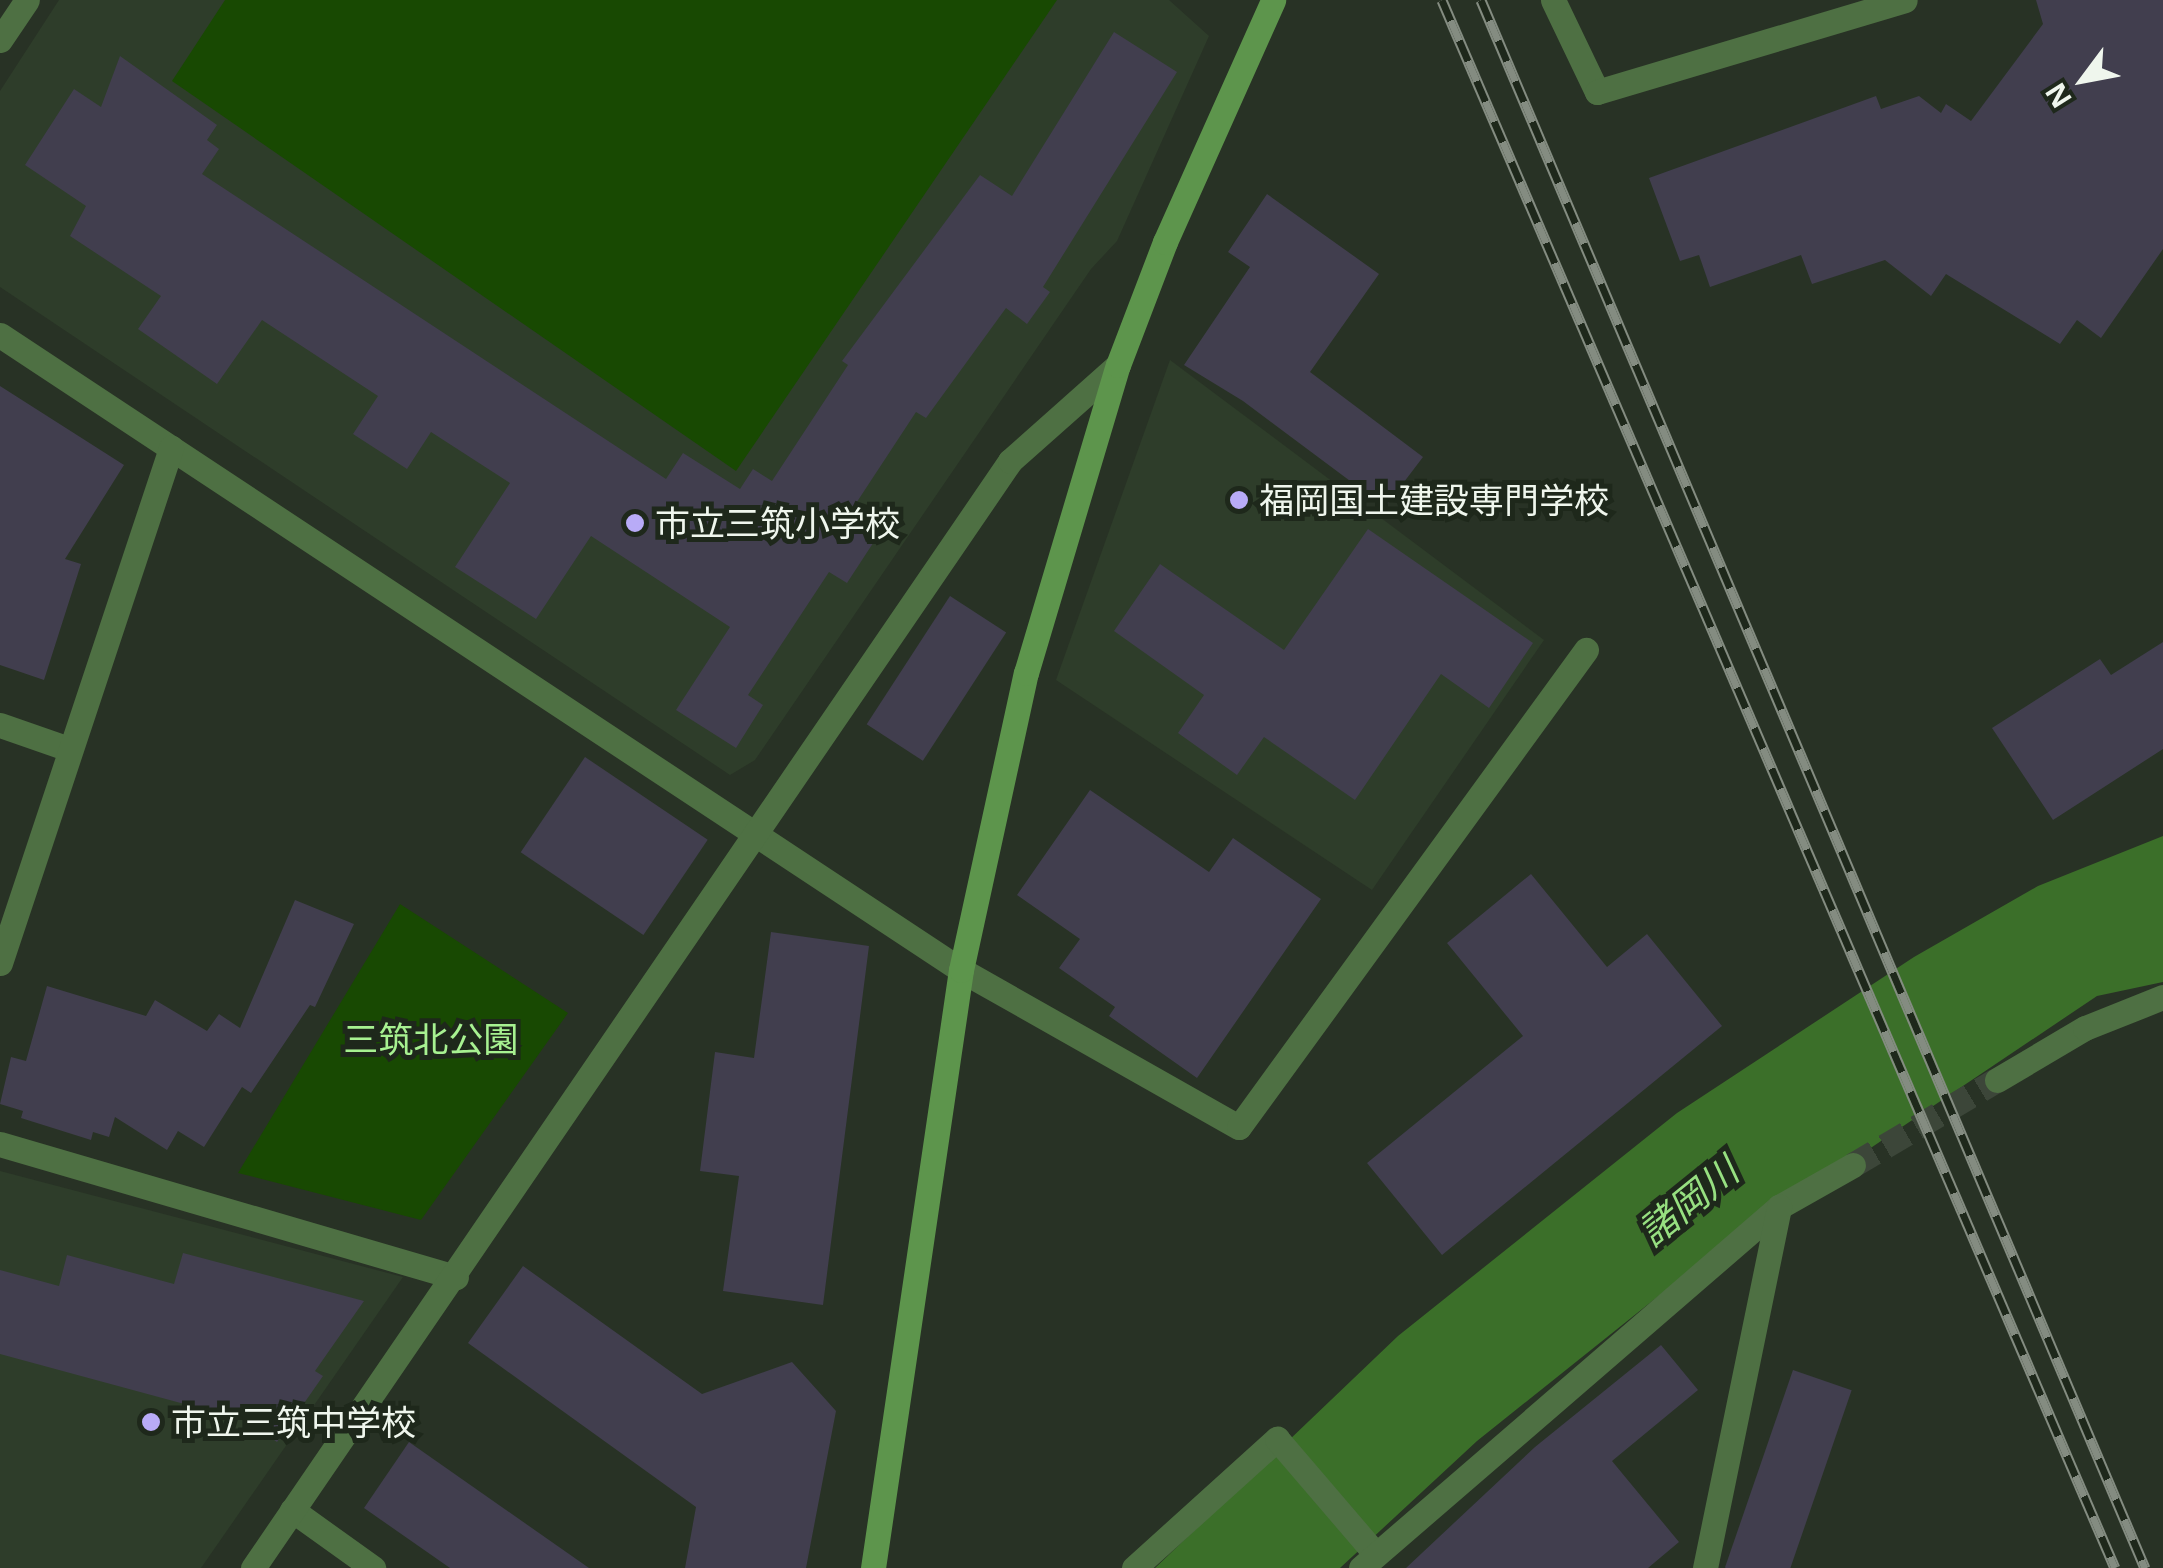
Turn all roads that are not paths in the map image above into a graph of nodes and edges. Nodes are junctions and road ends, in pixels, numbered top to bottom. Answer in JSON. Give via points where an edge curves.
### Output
{"nodes":[{"id":1,"x":27,"y":0,"type":"edge"},
{"id":2,"x":1273,"y":0,"type":"edge"},
{"id":3,"x":1553,"y":0,"type":"edge"},
{"id":4,"x":1905,"y":0,"type":"edge"},
{"id":5,"x":0,"y":40,"type":"edge"},
{"id":6,"x":0,"y":335,"type":"edge"},
{"id":7,"x":1118,"y":366,"type":"junction"},
{"id":8,"x":171,"y":448,"type":"junction"},
{"id":9,"x":1586,"y":650,"type":"dead end"},
{"id":10,"x":0,"y":725,"type":"edge"},
{"id":11,"x":69,"y":749,"type":"junction"},
{"id":12,"x":756,"y":832,"type":"junction"},
{"id":13,"x":0,"y":963,"type":"edge"},
{"id":14,"x":961,"y":970,"type":"junction"},
{"id":15,"x":2163,"y":998,"type":"edge"},
{"id":16,"x":1997,"y":1080,"type":"tunnel mouth"},
{"id":17,"x":0,"y":1144,"type":"edge"},
{"id":18,"x":1853,"y":1165,"type":"tunnel mouth"},
{"id":19,"x":1779,"y":1207,"type":"junction"},
{"id":20,"x":456,"y":1277,"type":"junction"},
{"id":21,"x":292,"y":1510,"type":"junction"},
{"id":22,"x":1367,"y":1559,"type":"edge"},
{"id":23,"x":253,"y":1568,"type":"edge"},
{"id":24,"x":373,"y":1568,"type":"edge"},
{"id":25,"x":874,"y":1568,"type":"edge"},
{"id":26,"x":1134,"y":1568,"type":"edge"},
{"id":27,"x":1705,"y":1568,"type":"edge"}],
"edges":[{"from":1,"to":5,"type":"street"},
{"from":2,"to":7,"type":"street","via":[[1165,242]]},
{"from":3,"to":4,"type":"street","via":[[1597,92]]},
{"from":6,"to":8,"type":"street"},
{"from":7,"to":12,"type":"street","via":[[1010,462]]},
{"from":7,"to":14,"type":"street","via":[[1026,672]]},
{"from":8,"to":11,"type":"street"},
{"from":8,"to":12,"type":"street"},
{"from":9,"to":14,"type":"street","via":[[1239,1128]]},
{"from":10,"to":11,"type":"street"},
{"from":11,"to":13,"type":"street"},
{"from":12,"to":14,"type":"street"},
{"from":12,"to":20,"type":"street"},
{"from":14,"to":25,"type":"street"},
{"from":15,"to":16,"type":"street","via":[[2085,1028]]},
{"from":17,"to":20,"type":"street"},
{"from":18,"to":19,"type":"street"},
{"from":19,"to":22,"type":"street"},
{"from":19,"to":27,"type":"street"},
{"from":20,"to":21,"type":"street"},
{"from":21,"to":23,"type":"street"},
{"from":21,"to":24,"type":"street"},
{"from":22,"to":26,"type":"street","via":[[1277,1439]]}]}
